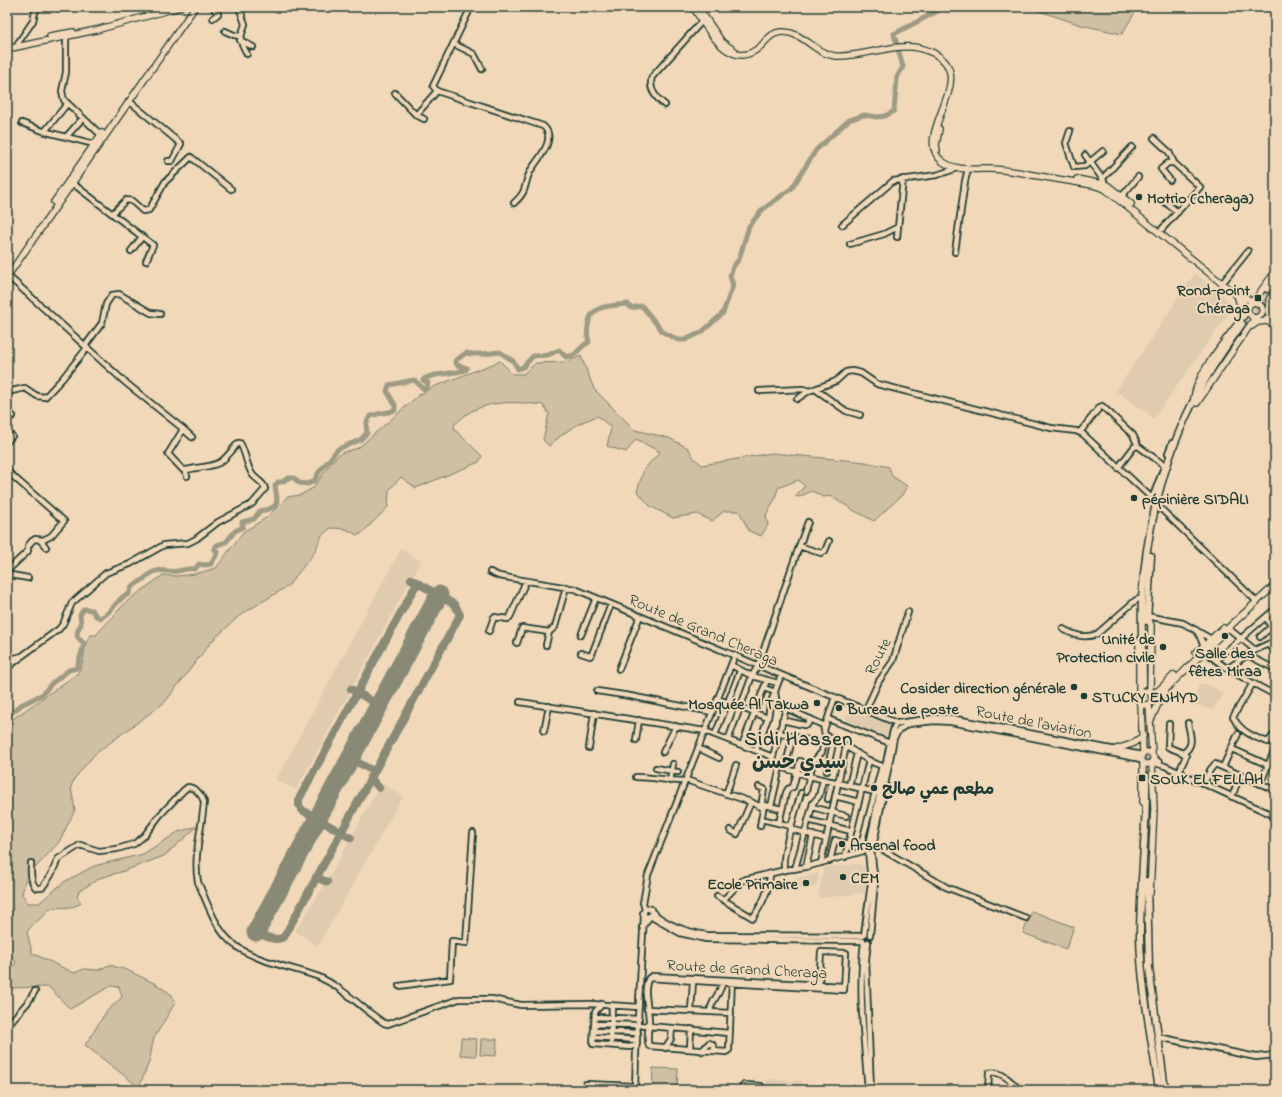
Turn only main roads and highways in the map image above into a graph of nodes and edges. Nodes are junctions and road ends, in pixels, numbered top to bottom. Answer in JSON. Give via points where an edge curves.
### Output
{"nodes":[{"id":1,"x":167,"y":7,"type":"edge"},
{"id":2,"x":180,"y":7,"type":"edge"},
{"id":3,"x":191,"y":7,"type":"edge"},
{"id":4,"x":195,"y":7,"type":"edge"},
{"id":5,"x":693,"y":7,"type":"edge"},
{"id":6,"x":698,"y":7,"type":"edge"},
{"id":7,"x":785,"y":30,"type":"junction"},
{"id":8,"x":907,"y":45,"type":"junction"},
{"id":9,"x":7,"y":46,"type":"edge"},
{"id":10,"x":7,"y":49,"type":"edge"},
{"id":11,"x":1106,"y":187,"type":"junction"},
{"id":12,"x":1275,"y":272,"type":"edge"},
{"id":13,"x":7,"y":274,"type":"edge"},
{"id":14,"x":1275,"y":279,"type":"edge"},
{"id":15,"x":1272,"y":289,"type":"edge"},
{"id":16,"x":1231,"y":292,"type":"junction"},
{"id":17,"x":1270,"y":298,"type":"junction"},
{"id":18,"x":1253,"y":302,"type":"junction"},
{"id":19,"x":1247,"y":309,"type":"junction"},
{"id":20,"x":1263,"y":309,"type":"junction"},
{"id":21,"x":1243,"y":317,"type":"junction"},
{"id":22,"x":1257,"y":318,"type":"junction"},
{"id":23,"x":1269,"y":320,"type":"junction"},
{"id":24,"x":1275,"y":325,"type":"edge"},
{"id":25,"x":1245,"y":326,"type":"junction"},
{"id":26,"x":1195,"y":402,"type":"junction"},
{"id":27,"x":1156,"y":503,"type":"junction"},
{"id":28,"x":1275,"y":581,"type":"edge"},
{"id":29,"x":1275,"y":585,"type":"edge"},
{"id":30,"x":1146,"y":617,"type":"junction"},
{"id":31,"x":1212,"y":640,"type":"junction"},
{"id":32,"x":1146,"y":684,"type":"junction"},
{"id":33,"x":1162,"y":690,"type":"junction"},
{"id":34,"x":1150,"y":693,"type":"junction"},
{"id":35,"x":1139,"y":695,"type":"junction"},
{"id":36,"x":1150,"y":702,"type":"junction"},
{"id":37,"x":1141,"y":704,"type":"junction"},
{"id":38,"x":1149,"y":724,"type":"junction"},
{"id":39,"x":1143,"y":736,"type":"junction"},
{"id":40,"x":1113,"y":750,"type":"road end"},
{"id":41,"x":1142,"y":758,"type":"junction"},
{"id":42,"x":1152,"y":759,"type":"junction"},
{"id":43,"x":1143,"y":888,"type":"junction"},
{"id":44,"x":1146,"y":921,"type":"junction"},
{"id":45,"x":1159,"y":1090,"type":"edge"},
{"id":46,"x":1165,"y":1090,"type":"edge"}],
"edges":[{"from":1,"to":9,"type":"main road","via":[[96,27]]},
{"from":2,"to":10,"type":"main road","via":[[66,37]]},
{"from":3,"to":13,"type":"main road","via":[[94,144]]},
{"from":4,"to":13,"type":"main road"},
{"from":5,"to":7,"type":"main road","via":[[723,48],[733,54],[753,51],[772,35]]},
{"from":6,"to":7,"type":"main road","via":[[722,42],[734,50],[751,49],[769,33]]},
{"from":7,"to":8,"type":"main road","via":[[831,55],[851,56]]},
{"from":8,"to":11,"type":"main road","via":[[935,54],[946,64],[949,71],[949,90],[932,142],[937,156],[946,164],[968,169],[1004,170]]},
{"from":8,"to":11,"type":"main road","via":[[922,45],[939,53],[952,71],[952,92],[936,145],[946,161],[960,165],[1005,166],[1094,181]]},
{"from":11,"to":16,"type":"main road"},
{"from":11,"to":18,"type":"main road","via":[[1122,196]]},
{"from":12,"to":18,"type":"main road"},
{"from":14,"to":15,"type":"highway"},
{"from":15,"to":17,"type":"main road"},
{"from":16,"to":19,"type":"main road"},
{"from":16,"to":21,"type":"main road","via":[[1241,304]]},
{"from":17,"to":20,"type":"main road"},
{"from":17,"to":23,"type":"main road"},
{"from":18,"to":19,"type":"main road"},
{"from":18,"to":20,"type":"main road","via":[[1259,303]]},
{"from":19,"to":21,"type":"main road"},
{"from":19,"to":22,"type":"main road","via":[[1251,317]]},
{"from":20,"to":22,"type":"main road"},
{"from":20,"to":23,"type":"main road"},
{"from":21,"to":26,"type":"main road","via":[[1205,372],[1196,389]]},
{"from":22,"to":23,"type":"main road"},
{"from":22,"to":25,"type":"main road"},
{"from":23,"to":24,"type":"main road"},
{"from":23,"to":25,"type":"main road"},
{"from":25,"to":26,"type":"highway"},
{"from":26,"to":27,"type":"highway"},
{"from":27,"to":30,"type":"highway"},
{"from":27,"to":30,"type":"highway","via":[[1142,598]]},
{"from":28,"to":31,"type":"main road"},
{"from":29,"to":31,"type":"main road"},
{"from":30,"to":32,"type":"highway"},
{"from":30,"to":35,"type":"main road","via":[[1139,627]]},
{"from":31,"to":33,"type":"main road"},
{"from":32,"to":33,"type":"main road"},
{"from":32,"to":34,"type":"main road"},
{"from":33,"to":34,"type":"main road"},
{"from":33,"to":36,"type":"main road"},
{"from":33,"to":38,"type":"main road"},
{"from":34,"to":35,"type":"main road","via":[[1145,691]]},
{"from":34,"to":36,"type":"main road"},
{"from":35,"to":37,"type":"main road"},
{"from":36,"to":37,"type":"main road"},
{"from":36,"to":38,"type":"main road"},
{"from":37,"to":39,"type":"main road"},
{"from":38,"to":42,"type":"main road"},
{"from":39,"to":40,"type":"main road","via":[[1132,744]]},
{"from":39,"to":41,"type":"main road"},
{"from":41,"to":42,"type":"main road","via":[[1146,764]]},
{"from":41,"to":42,"type":"main road","via":[[1148,752]]},
{"from":41,"to":43,"type":"main road","via":[[1140,876]]},
{"from":42,"to":44,"type":"main road","via":[[1154,809],[1150,910]]},
{"from":43,"to":44,"type":"highway","via":[[1148,776],[1150,816]]},
{"from":43,"to":45,"type":"highway","via":[[1140,920],[1141,955]]},
{"from":44,"to":46,"type":"highway","via":[[1149,968]]}]}
